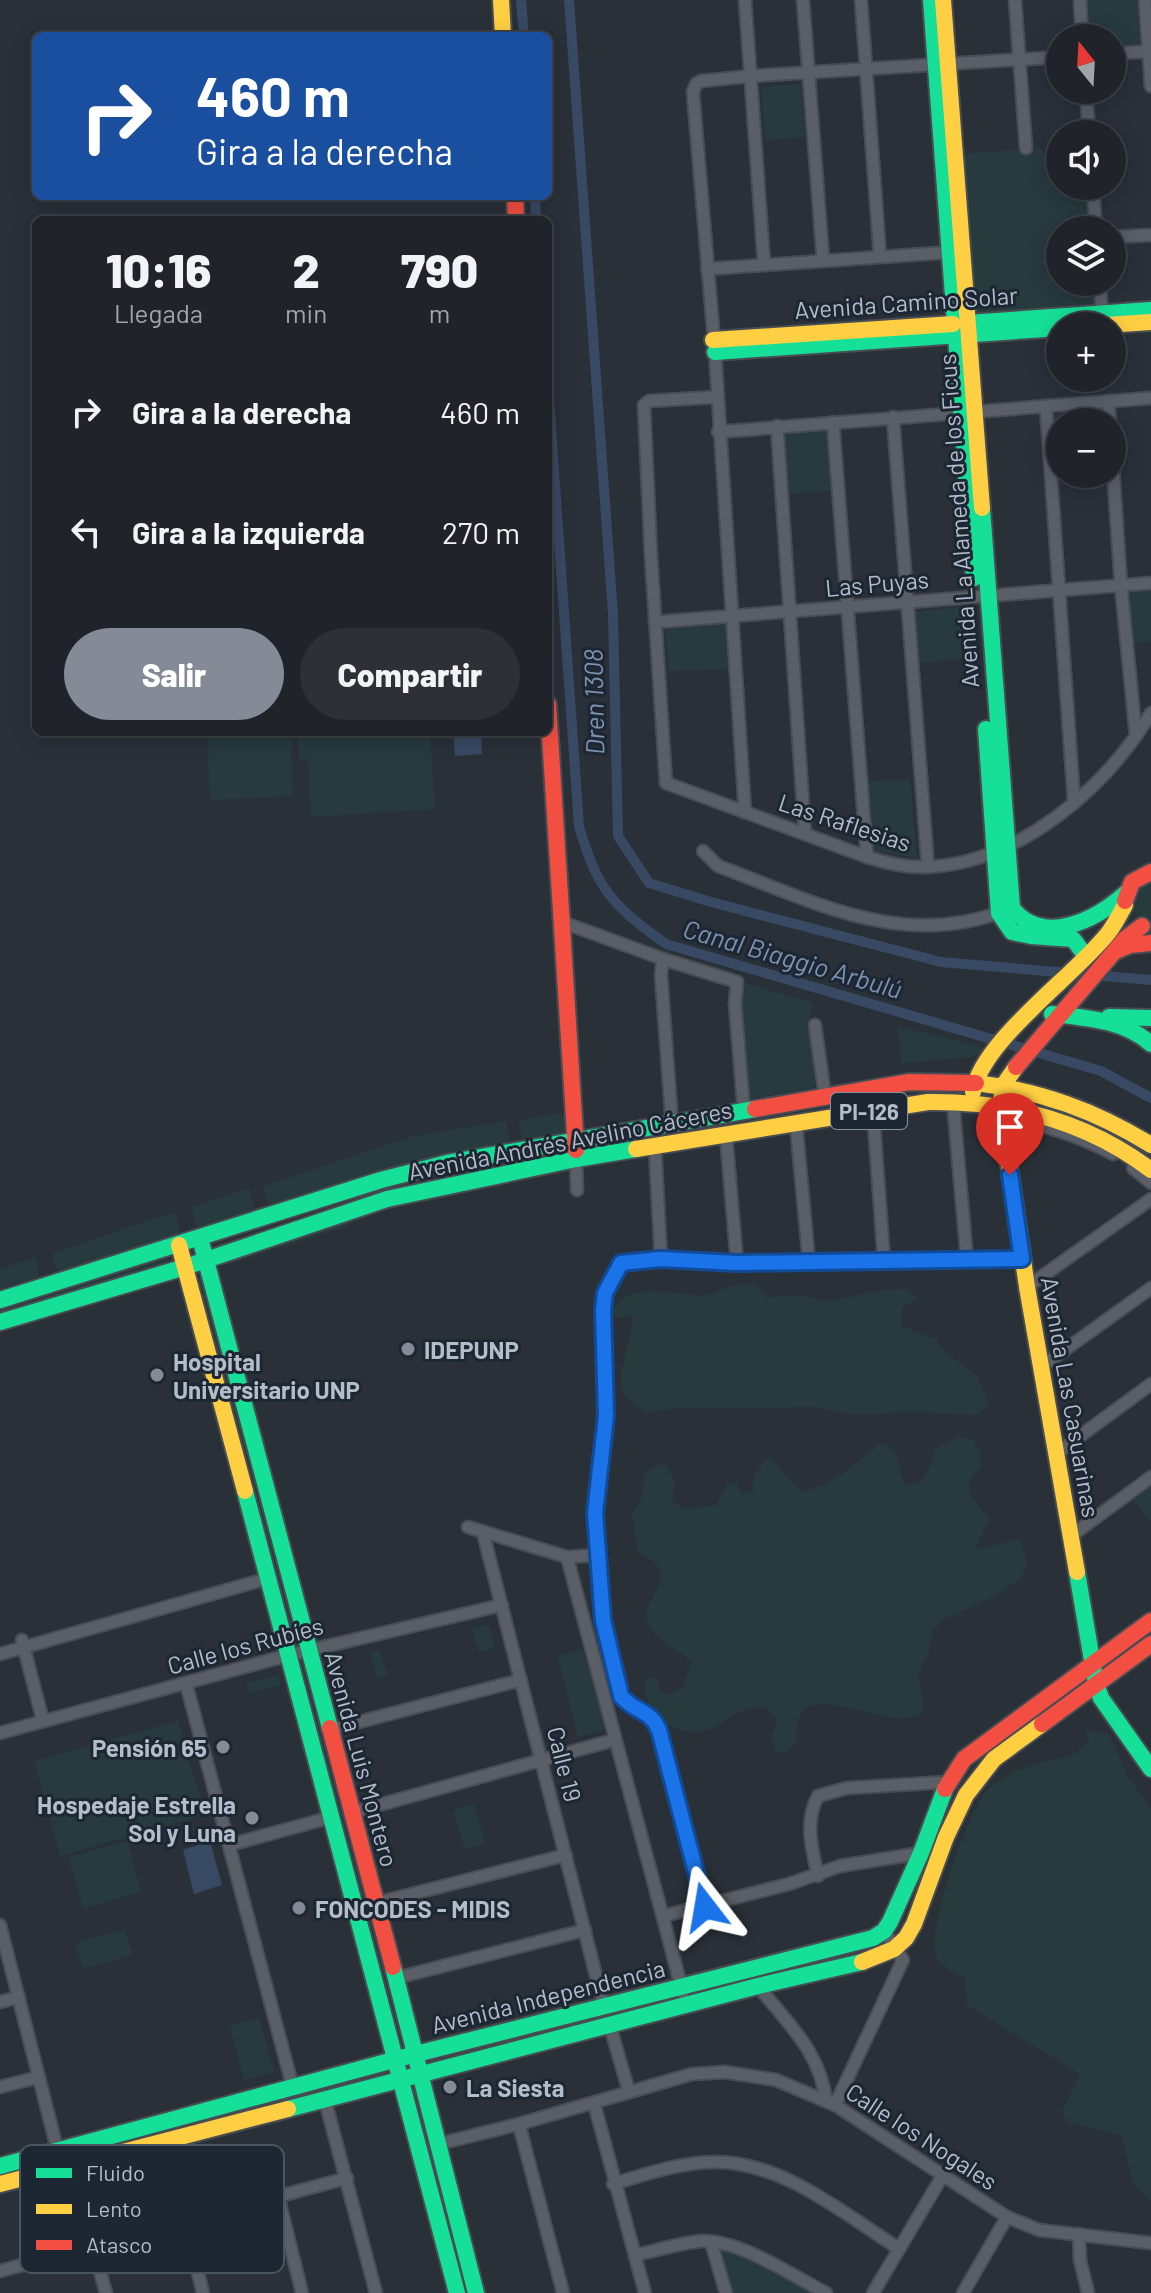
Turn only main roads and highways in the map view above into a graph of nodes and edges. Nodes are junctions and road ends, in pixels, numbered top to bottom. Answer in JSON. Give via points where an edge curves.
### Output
{"nodes":[{"id":1,"x":501,"y":0,"type":"edge"},
{"id":2,"x":931,"y":0,"type":"edge"},
{"id":3,"x":943,"y":0,"type":"edge"},
{"id":4,"x":503,"y":32,"type":"edge"},
{"id":5,"x":942,"y":65,"type":"junction"},
{"id":6,"x":1151,"y":310,"type":"edge"},
{"id":7,"x":1126,"y":315,"type":"edge"},
{"id":8,"x":1126,"y":322,"type":"edge"},
{"id":9,"x":1151,"y":322,"type":"edge"},
{"id":10,"x":1046,"y":324,"type":"edge"},
{"id":11,"x":1046,"y":328,"type":"edge"},
{"id":12,"x":961,"y":329,"type":"junction"},
{"id":13,"x":714,"y":346,"type":"road end"},
{"id":14,"x":550,"y":736,"type":"edge"},
{"id":15,"x":1151,"y":859,"type":"edge"},
{"id":16,"x":1151,"y":872,"type":"edge"},
{"id":17,"x":1120,"y":902,"type":"junction"},
{"id":18,"x":1006,"y":910,"type":"junction"},
{"id":19,"x":1146,"y":927,"type":"edge"},
{"id":20,"x":1151,"y":943,"type":"edge"},
{"id":21,"x":1084,"y":957,"type":"junction"},
{"id":22,"x":1109,"y":958,"type":"junction"},
{"id":23,"x":1050,"y":992,"type":"junction"},
{"id":24,"x":1073,"y":997,"type":"junction"},
{"id":25,"x":1028,"y":1014,"type":"junction"},
{"id":26,"x":1057,"y":1016,"type":"junction"},
{"id":27,"x":1151,"y":1018,"type":"edge"},
{"id":28,"x":1151,"y":1044,"type":"edge"},
{"id":29,"x":975,"y":1081,"type":"junction"},
{"id":30,"x":1004,"y":1084,"type":"junction"},
{"id":31,"x":971,"y":1102,"type":"junction"},
{"id":32,"x":1001,"y":1112,"type":"junction"},
{"id":33,"x":575,"y":1140,"type":"junction"},
{"id":34,"x":1151,"y":1145,"type":"edge"},
{"id":35,"x":576,"y":1159,"type":"junction"},
{"id":36,"x":1150,"y":1176,"type":"edge"},
{"id":37,"x":200,"y":1238,"type":"junction"},
{"id":38,"x":179,"y":1245,"type":"junction"},
{"id":39,"x":206,"y":1260,"type":"junction"},
{"id":40,"x":185,"y":1267,"type":"junction"},
{"id":41,"x":0,"y":1300,"type":"edge"},
{"id":42,"x":0,"y":1322,"type":"edge"},
{"id":43,"x":1151,"y":1621,"type":"edge"},
{"id":44,"x":1151,"y":1644,"type":"edge"},
{"id":45,"x":1093,"y":1664,"type":"junction"},
{"id":46,"x":1096,"y":1684,"type":"junction"},
{"id":47,"x":1145,"y":1746,"type":"edge"},
{"id":48,"x":1151,"y":1769,"type":"edge"},
{"id":49,"x":416,"y":2054,"type":"junction"},
{"id":50,"x":397,"y":2060,"type":"junction"},
{"id":51,"x":421,"y":2074,"type":"junction"},
{"id":52,"x":402,"y":2079,"type":"junction"},
{"id":53,"x":109,"y":2145,"type":"edge"},
{"id":54,"x":126,"y":2145,"type":"edge"},
{"id":55,"x":20,"y":2164,"type":"edge"},
{"id":56,"x":0,"y":2166,"type":"edge"},
{"id":57,"x":20,"y":2176,"type":"edge"},
{"id":58,"x":0,"y":2184,"type":"edge"},
{"id":59,"x":457,"y":2293,"type":"edge"},
{"id":60,"x":476,"y":2293,"type":"edge"}],
"edges":[{"from":1,"to":4,"type":"main road"},
{"from":2,"to":5,"type":"main road","name":"Avenida La Alameda de los Ficus"},
{"from":3,"to":5,"type":"main road","name":"Avenida La Alameda de los Ficus"},
{"from":5,"to":12,"type":"main road","name":"Avenida La Alameda de los Ficus"},
{"from":6,"to":7,"type":"main road","name":"Avenida Camino Solar"},
{"from":8,"to":9,"type":"main road","name":"Avenida Camino Solar"},
{"from":10,"to":12,"type":"main road","name":"Avenida Camino Solar"},
{"from":11,"to":12,"type":"main road","name":"Avenida Camino Solar"},
{"from":12,"to":13,"type":"main road","name":"Avenida Camino Solar"},
{"from":12,"to":18,"type":"main road","name":"Avenida La Alameda de los Ficus"},
{"from":14,"to":33,"type":"main road"},
{"from":15,"to":17,"type":"main road","via":[[1130,873]]},
{"from":16,"to":17,"type":"main road","via":[[1136,878]]},
{"from":17,"to":18,"type":"main road","via":[[1085,921],[1059,926],[1036,925]]},
{"from":17,"to":19,"type":"main road"},
{"from":17,"to":21,"type":"main road","via":[[1109,932]]},
{"from":18,"to":21,"type":"main road","via":[[1003,923],[1016,933],[1067,937],[1080,945]]},
{"from":19,"to":22,"type":"main road","name":"Avenida Las Casuarinas","via":[[1125,939]]},
{"from":20,"to":22,"type":"main road","via":[[1130,945]]},
{"from":21,"to":23,"type":"main road"},
{"from":22,"to":24,"type":"main road","name":"Avenida Las Casuarinas"},
{"from":23,"to":24,"type":"main road"},
{"from":23,"to":25,"type":"main road"},
{"from":24,"to":26,"type":"main road","name":"Avenida Las Casuarinas"},
{"from":24,"to":27,"type":"main road","via":[[1092,1014]]},
{"from":25,"to":26,"type":"main road"},
{"from":25,"to":29,"type":"main road"},
{"from":26,"to":28,"type":"main road","via":[[1107,1021]]},
{"from":26,"to":30,"type":"main road","name":"Avenida Las Casuarinas"},
{"from":29,"to":30,"type":"main road","name":"Avenida Andrés Avelino Cáceres","number":"PI-126"},
{"from":29,"to":31,"type":"main road"},
{"from":29,"to":33,"type":"main road","name":"Avenida Andrés Avelino Cáceres","number":"PI-126","via":[[909,1082]]},
{"from":30,"to":32,"type":"main road","name":"Avenida Las Casuarinas"},
{"from":30,"to":34,"type":"main road","name":"Avenida Andrés Avelino Cáceres","number":"PI-126","via":[[1088,1108]]},
{"from":31,"to":32,"type":"main road","name":"Avenida Andrés Avelino Cáceres","number":"PI-126"},
{"from":31,"to":35,"type":"main road","name":"Avenida Andrés Avelino Cáceres","number":"PI-126","via":[[873,1110]]},
{"from":32,"to":36,"type":"main road","name":"Avenida Andrés Avelino Cáceres","number":"PI-126","via":[[1045,1116],[1080,1128],[1113,1143]]},
{"from":32,"to":45,"type":"main road","name":"Avenida Las Casuarinas"},
{"from":33,"to":35,"type":"main road"},
{"from":33,"to":37,"type":"main road","name":"Avenida Andrés Avelino Cáceres","via":[[381,1180]]},
{"from":35,"to":39,"type":"main road","name":"Avenida Andrés Avelino Cáceres","via":[[387,1199]]},
{"from":37,"to":38,"type":"main road","name":"Avenida Andrés Avelino Cáceres"},
{"from":37,"to":39,"type":"main road","name":"Avenida Luis Montero"},
{"from":38,"to":40,"type":"main road","name":"Avenida Luis Montero"},
{"from":38,"to":41,"type":"main road","name":"Avenida Andrés Avelino Cáceres"},
{"from":39,"to":40,"type":"main road","name":"Avenida Andrés Avelino Cáceres"},
{"from":39,"to":49,"type":"main road","name":"Avenida Luis Montero"},
{"from":40,"to":42,"type":"main road","name":"Avenida Andrés Avelino Cáceres"},
{"from":40,"to":50,"type":"main road","name":"Avenida Luis Montero"},
{"from":43,"to":45,"type":"main road"},
{"from":44,"to":46,"type":"main road"},
{"from":45,"to":46,"type":"main road","name":"Avenida Las Casuarinas"},
{"from":45,"to":49,"type":"main road","name":"Avenida Independencia","via":[[964,1759],[948,1782],[884,1931],[857,1943]]},
{"from":46,"to":47,"type":"main road","name":"Avenida Las Casuarinas","via":[[1101,1698]]},
{"from":46,"to":51,"type":"main road","name":"Avenida Independencia","via":[[976,1777],[960,1803],[914,1924],[896,1948],[865,1961]]},
{"from":47,"to":48,"type":"main road","name":"Avenida Las Casuarinas"},
{"from":49,"to":50,"type":"main road","name":"Avenida Independencia"},
{"from":49,"to":51,"type":"main road","name":"Avenida Luis Montero"},
{"from":50,"to":52,"type":"main road","name":"Avenida Luis Montero"},
{"from":50,"to":53,"type":"main road","name":"Avenida Independencia"},
{"from":51,"to":52,"type":"main road","name":"Avenida Independencia"},
{"from":51,"to":60,"type":"main road","name":"Avenida Luis Montero"},
{"from":52,"to":54,"type":"main road","name":"Avenida Independencia"},
{"from":52,"to":59,"type":"main road","name":"Avenida Luis Montero"},
{"from":55,"to":56,"type":"main road","name":"Avenida Independencia"},
{"from":57,"to":58,"type":"main road","name":"Avenida Independencia"}]}
